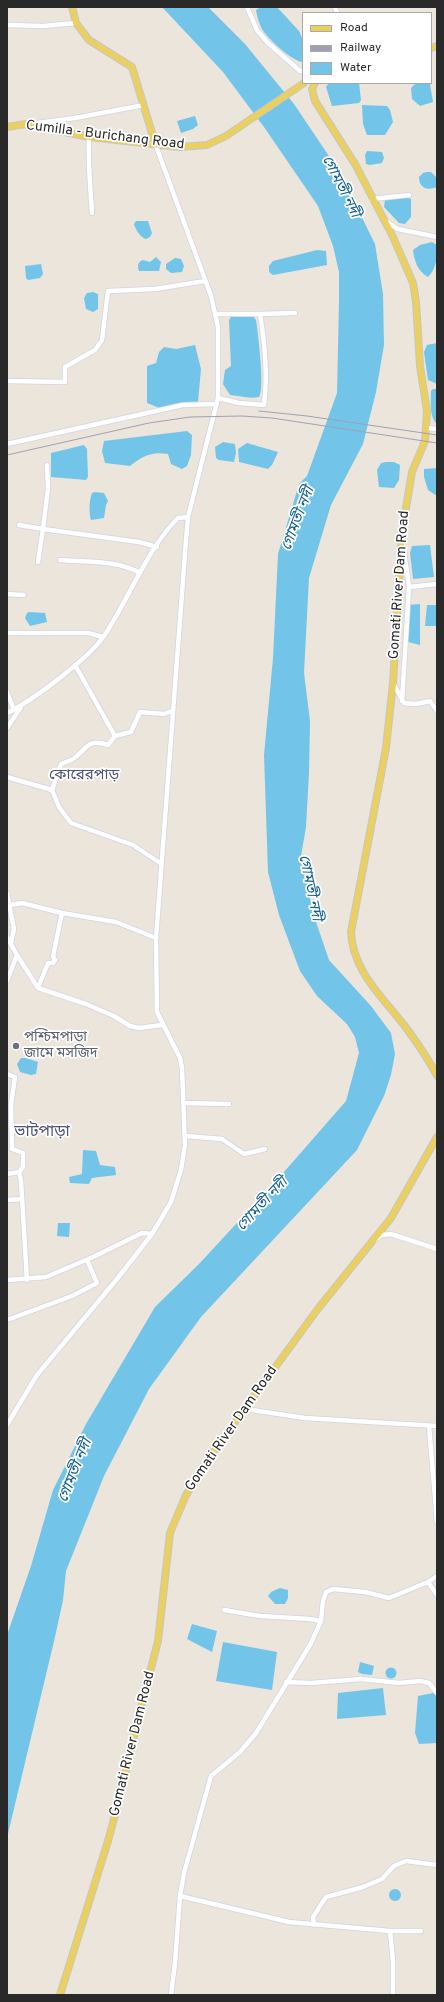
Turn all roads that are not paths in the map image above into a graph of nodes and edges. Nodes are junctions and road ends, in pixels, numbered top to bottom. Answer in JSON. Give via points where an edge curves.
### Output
{"nodes":[{"id":1,"x":72,"y":7,"type":"edge"},
{"id":2,"x":247,"y":7,"type":"edge"},
{"id":3,"x":76,"y":23,"type":"junction"},
{"id":4,"x":7,"y":26,"type":"edge"},
{"id":5,"x":302,"y":72,"type":"edge"},
{"id":6,"x":303,"y":84,"type":"edge"},
{"id":7,"x":314,"y":84,"type":"edge"},
{"id":8,"x":144,"y":105,"type":"junction"},
{"id":9,"x":26,"y":124,"type":"junction"},
{"id":10,"x":7,"y":127,"type":"edge"},
{"id":11,"x":88,"y":137,"type":"junction"},
{"id":12,"x":155,"y":143,"type":"junction"},
{"id":13,"x":409,"y":195,"type":"dead end"},
{"id":14,"x":372,"y":199,"type":"junction"},
{"id":15,"x":92,"y":213,"type":"dead end"},
{"id":16,"x":384,"y":220,"type":"junction"},
{"id":17,"x":437,"y":236,"type":"edge"},
{"id":18,"x":206,"y":281,"type":"junction"},
{"id":19,"x":295,"y":313,"type":"dead end"},
{"id":20,"x":216,"y":314,"type":"junction"},
{"id":21,"x":260,"y":314,"type":"junction"},
{"id":22,"x":7,"y":381,"type":"edge"},
{"id":23,"x":218,"y":398,"type":"junction"},
{"id":24,"x":216,"y":404,"type":"junction"},
{"id":25,"x":427,"y":428,"type":"junction"},
{"id":26,"x":437,"y":429,"type":"edge"},
{"id":27,"x":7,"y":444,"type":"edge"},
{"id":28,"x":47,"y":465,"type":"dead end"},
{"id":29,"x":188,"y":517,"type":"junction"},
{"id":30,"x":19,"y":525,"type":"dead end"},
{"id":31,"x":43,"y":529,"type":"junction"},
{"id":32,"x":402,"y":532,"type":"junction"},
{"id":33,"x":156,"y":547,"type":"junction"},
{"id":34,"x":60,"y":560,"type":"dead end"},
{"id":35,"x":38,"y":562,"type":"dead end"},
{"id":36,"x":140,"y":573,"type":"junction"},
{"id":37,"x":437,"y":584,"type":"edge"},
{"id":38,"x":409,"y":587,"type":"junction"},
{"id":39,"x":7,"y":594,"type":"edge"},
{"id":40,"x":24,"y":595,"type":"dead end"},
{"id":41,"x":7,"y":633,"type":"edge"},
{"id":42,"x":103,"y":637,"type":"junction"},
{"id":43,"x":75,"y":665,"type":"junction"},
{"id":44,"x":393,"y":683,"type":"junction"},
{"id":45,"x":7,"y":692,"type":"edge"},
{"id":46,"x":402,"y":701,"type":"junction"},
{"id":47,"x":21,"y":707,"type":"junction"},
{"id":48,"x":14,"y":710,"type":"junction"},
{"id":49,"x":172,"y":711,"type":"junction"},
{"id":50,"x":437,"y":711,"type":"edge"},
{"id":51,"x":7,"y":713,"type":"edge"},
{"id":52,"x":7,"y":728,"type":"edge"},
{"id":53,"x":115,"y":736,"type":"junction"},
{"id":54,"x":7,"y":778,"type":"edge"},
{"id":55,"x":52,"y":790,"type":"junction"},
{"id":56,"x":160,"y":863,"type":"junction"},
{"id":57,"x":7,"y":893,"type":"edge"},
{"id":58,"x":10,"y":905,"type":"junction"},
{"id":59,"x":62,"y":913,"type":"junction"},
{"id":60,"x":7,"y":937,"type":"edge"},
{"id":61,"x":156,"y":938,"type":"junction"},
{"id":62,"x":11,"y":943,"type":"junction"},
{"id":63,"x":17,"y":955,"type":"junction"},
{"id":64,"x":7,"y":981,"type":"edge"},
{"id":65,"x":38,"y":988,"type":"junction"},
{"id":66,"x":162,"y":1025,"type":"junction"},
{"id":67,"x":7,"y":1074,"type":"edge"},
{"id":68,"x":437,"y":1076,"type":"edge"},
{"id":69,"x":184,"y":1102,"type":"junction"},
{"id":70,"x":229,"y":1104,"type":"dead end"},
{"id":71,"x":186,"y":1136,"type":"junction"},
{"id":72,"x":437,"y":1137,"type":"edge"},
{"id":73,"x":265,"y":1148,"type":"dead end"},
{"id":74,"x":19,"y":1172,"type":"junction"},
{"id":75,"x":7,"y":1174,"type":"edge"},
{"id":76,"x":22,"y":1199,"type":"junction"},
{"id":77,"x":7,"y":1200,"type":"edge"},
{"id":78,"x":152,"y":1234,"type":"junction"},
{"id":79,"x":374,"y":1241,"type":"junction"},
{"id":80,"x":437,"y":1249,"type":"edge"},
{"id":81,"x":87,"y":1260,"type":"junction"},
{"id":82,"x":7,"y":1280,"type":"edge"},
{"id":83,"x":27,"y":1280,"type":"junction"},
{"id":84,"x":7,"y":1320,"type":"edge"},
{"id":85,"x":246,"y":1409,"type":"junction"},
{"id":86,"x":7,"y":1425,"type":"edge"},
{"id":87,"x":429,"y":1426,"type":"junction"},
{"id":88,"x":437,"y":1426,"type":"edge"},
{"id":89,"x":437,"y":1522,"type":"edge"},
{"id":90,"x":437,"y":1576,"type":"edge"},
{"id":91,"x":428,"y":1582,"type":"junction"},
{"id":92,"x":437,"y":1595,"type":"edge"},
{"id":93,"x":224,"y":1610,"type":"dead end"},
{"id":94,"x":321,"y":1621,"type":"junction"},
{"id":95,"x":286,"y":1682,"type":"junction"},
{"id":96,"x":437,"y":1693,"type":"edge"},
{"id":97,"x":437,"y":1864,"type":"edge"},
{"id":98,"x":180,"y":1896,"type":"junction"},
{"id":99,"x":314,"y":1925,"type":"junction"},
{"id":100,"x":390,"y":1930,"type":"junction"},
{"id":101,"x":421,"y":1930,"type":"dead end"},
{"id":102,"x":60,"y":1995,"type":"edge"},
{"id":103,"x":171,"y":1995,"type":"edge"},
{"id":104,"x":392,"y":1995,"type":"edge"}],
"edges":[{"from":1,"to":3,"type":"main road"},
{"from":2,"to":5,"type":"street","via":[[257,30],[267,42]]},
{"from":3,"to":4,"type":"street"},
{"from":3,"to":8,"type":"main road","via":[[89,40],[132,67]]},
{"from":6,"to":12,"type":"main road","name":"Cumilla - Burichang Road","via":[[216,142],[179,147]]},
{"from":7,"to":14,"type":"main road","name":"Gomati River Dam Road","via":[[312,93],[320,110],[355,164]]},
{"from":8,"to":9,"type":"street"},
{"from":8,"to":12,"type":"main road"},
{"from":9,"to":10,"type":"main road","name":"Cumilla - Burichang Road"},
{"from":9,"to":11,"type":"main road","name":"Cumilla - Burichang Road"},
{"from":11,"to":12,"type":"main road","name":"Cumilla - Burichang Road"},
{"from":11,"to":15,"type":"street"},
{"from":12,"to":18,"type":"street"},
{"from":13,"to":14,"type":"street"},
{"from":14,"to":16,"type":"main road","name":"Gomati River Dam Road"},
{"from":16,"to":17,"type":"street","via":[[398,229]]},
{"from":16,"to":25,"type":"main road","name":"Gomati River Dam Road","via":[[413,283]]},
{"from":18,"to":20,"type":"street"},
{"from":18,"to":22,"type":"street","via":[[155,289],[108,291],[102,340],[95,350],[65,367],[65,382]]},
{"from":19,"to":21,"type":"street"},
{"from":20,"to":21,"type":"street"},
{"from":20,"to":23,"type":"street"},
{"from":21,"to":23,"type":"street","via":[[266,382],[264,406]]},
{"from":23,"to":24,"type":"street"},
{"from":24,"to":27,"type":"street","via":[[183,405]]},
{"from":24,"to":29,"type":"street"},
{"from":25,"to":26,"type":"street"},
{"from":25,"to":32,"type":"main road","name":"Gomati River Dam Road","via":[[424,447],[412,472]]},
{"from":28,"to":31,"type":"street","via":[[48,488]]},
{"from":29,"to":33,"type":"street","via":[[178,518]]},
{"from":29,"to":49,"type":"street"},
{"from":30,"to":31,"type":"street"},
{"from":31,"to":33,"type":"street","via":[[139,542]]},
{"from":31,"to":35,"type":"street"},
{"from":32,"to":38,"type":"street"},
{"from":32,"to":44,"type":"main road","name":"Gomati River Dam Road"},
{"from":33,"to":36,"type":"street"},
{"from":34,"to":36,"type":"street","via":[[120,565]]},
{"from":36,"to":42,"type":"street"},
{"from":37,"to":38,"type":"street"},
{"from":38,"to":46,"type":"street"},
{"from":39,"to":40,"type":"street"},
{"from":41,"to":42,"type":"street","via":[[88,633]]},
{"from":42,"to":43,"type":"street"},
{"from":43,"to":47,"type":"street"},
{"from":43,"to":53,"type":"street"},
{"from":44,"to":46,"type":"street"},
{"from":44,"to":68,"type":"main road","name":"Gomati River Dam Road","via":[[386,748],[352,932],[352,945],[363,973],[407,1029]]},
{"from":45,"to":48,"type":"street"},
{"from":46,"to":50,"type":"street","via":[[406,704],[430,701]]},
{"from":47,"to":48,"type":"street"},
{"from":47,"to":52,"type":"street"},
{"from":48,"to":51,"type":"street"},
{"from":49,"to":53,"type":"street","via":[[164,714],[140,712],[131,732]]},
{"from":49,"to":56,"type":"street"},
{"from":53,"to":55,"type":"street","via":[[108,745],[91,742],[73,759],[61,764]]},
{"from":54,"to":55,"type":"street"},
{"from":55,"to":56,"type":"street","via":[[59,807],[71,823],[133,845]]},
{"from":56,"to":61,"type":"street"},
{"from":57,"to":58,"type":"street"},
{"from":58,"to":59,"type":"street","via":[[22,903]]},
{"from":58,"to":62,"type":"street","via":[[14,929]]},
{"from":59,"to":61,"type":"street","via":[[116,922]]},
{"from":59,"to":65,"type":"street","via":[[52,956],[55,960],[54,963],[48,963]]},
{"from":60,"to":62,"type":"street"},
{"from":61,"to":66,"type":"street","via":[[157,1012]]},
{"from":62,"to":63,"type":"street"},
{"from":63,"to":64,"type":"street"},
{"from":63,"to":65,"type":"street"},
{"from":65,"to":66,"type":"street","via":[[86,1004],[130,1026],[139,1028]]},
{"from":66,"to":69,"type":"street","via":[[180,1058]]},
{"from":67,"to":74,"type":"street","via":[[15,1077],[11,1105],[12,1149],[23,1153],[23,1167]]},
{"from":69,"to":70,"type":"street"},
{"from":69,"to":71,"type":"street"},
{"from":71,"to":73,"type":"street","via":[[222,1139],[244,1154]]},
{"from":71,"to":78,"type":"street","via":[[181,1170],[171,1202]]},
{"from":72,"to":79,"type":"main road","name":"Gomati River Dam Road","via":[[405,1196]]},
{"from":74,"to":75,"type":"street"},
{"from":74,"to":76,"type":"street"},
{"from":76,"to":77,"type":"street"},
{"from":76,"to":83,"type":"street"},
{"from":78,"to":81,"type":"street","via":[[142,1233]]},
{"from":78,"to":86,"type":"street","via":[[37,1374]]},
{"from":79,"to":80,"type":"street","via":[[382,1235],[391,1234]]},
{"from":79,"to":85,"type":"main road","name":"Gomati River Dam Road","via":[[317,1310]]},
{"from":81,"to":83,"type":"street","via":[[46,1277]]},
{"from":81,"to":84,"type":"street","via":[[97,1283],[72,1296]]},
{"from":82,"to":83,"type":"street"},
{"from":85,"to":87,"type":"street","via":[[305,1418]]},
{"from":85,"to":102,"type":"main road","name":"Gomati River Dam Road","via":[[214,1450],[193,1483],[170,1533],[158,1641],[114,1820]]},
{"from":87,"to":88,"type":"street"},
{"from":87,"to":89,"type":"street"},
{"from":90,"to":91,"type":"street"},
{"from":91,"to":92,"type":"street"},
{"from":91,"to":94,"type":"street","via":[[389,1598],[333,1589],[326,1592]]},
{"from":93,"to":94,"type":"street"},
{"from":94,"to":95,"type":"street"},
{"from":95,"to":96,"type":"street","via":[[361,1679],[399,1683],[420,1681],[429,1683]]},
{"from":95,"to":98,"type":"street","via":[[256,1733],[240,1752],[211,1776]]},
{"from":97,"to":99,"type":"street","via":[[406,1861],[394,1866],[382,1879],[326,1897],[313,1917]]},
{"from":98,"to":99,"type":"street","via":[[289,1922]]},
{"from":98,"to":103,"type":"street"},
{"from":99,"to":100,"type":"street"},
{"from":100,"to":101,"type":"street"},
{"from":100,"to":104,"type":"street","via":[[393,1961]]}]}
